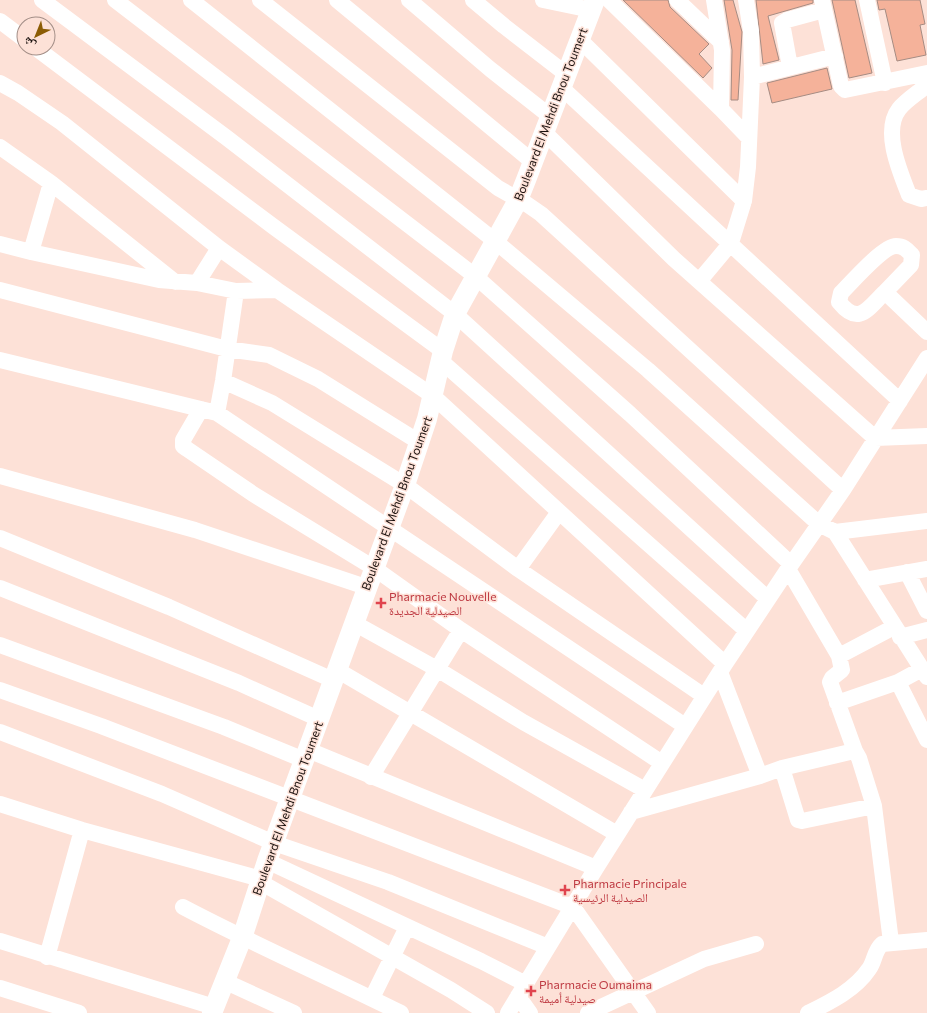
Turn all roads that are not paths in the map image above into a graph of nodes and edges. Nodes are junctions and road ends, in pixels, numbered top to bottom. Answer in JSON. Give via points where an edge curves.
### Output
{"nodes":[{"id":1,"x":42,"y":0,"type":"edge"},
{"id":2,"x":115,"y":0,"type":"edge"},
{"id":3,"x":191,"y":0,"type":"edge"},
{"id":4,"x":260,"y":0,"type":"edge"},
{"id":5,"x":337,"y":0,"type":"edge"},
{"id":6,"x":409,"y":0,"type":"edge"},
{"id":7,"x":473,"y":0,"type":"edge"},
{"id":8,"x":543,"y":0,"type":"edge"},
{"id":9,"x":609,"y":0,"type":"edge"},
{"id":10,"x":677,"y":0,"type":"edge"},
{"id":11,"x":714,"y":0,"type":"edge"},
{"id":12,"x":746,"y":0,"type":"edge"},
{"id":13,"x":867,"y":0,"type":"edge"},
{"id":14,"x":593,"y":5,"type":"edge"},
{"id":15,"x":823,"y":5,"type":"edge"},
{"id":16,"x":0,"y":21,"type":"edge"},
{"id":17,"x":16,"y":33,"type":"edge"},
{"id":18,"x":580,"y":40,"type":"junction"},
{"id":19,"x":721,"y":42,"type":"junction"},
{"id":20,"x":47,"y":56,"type":"edge"},
{"id":21,"x":835,"y":56,"type":"junction"},
{"id":22,"x":790,"y":67,"type":"junction"},
{"id":23,"x":927,"y":73,"type":"edge"},
{"id":24,"x":752,"y":77,"type":"junction"},
{"id":25,"x":564,"y":81,"type":"junction"},
{"id":26,"x":0,"y":83,"type":"edge"},
{"id":27,"x":885,"y":83,"type":"junction"},
{"id":28,"x":927,"y":85,"type":"edge"},
{"id":29,"x":721,"y":109,"type":"junction"},
{"id":30,"x":548,"y":125,"type":"junction"},
{"id":31,"x":748,"y":137,"type":"junction"},
{"id":32,"x":0,"y":147,"type":"edge"},
{"id":33,"x":534,"y":163,"type":"junction"},
{"id":34,"x":51,"y":183,"type":"junction"},
{"id":35,"x":927,"y":198,"type":"edge"},
{"id":36,"x":518,"y":200,"type":"junction"},
{"id":37,"x":744,"y":201,"type":"junction"},
{"id":38,"x":495,"y":241,"type":"junction"},
{"id":39,"x":731,"y":243,"type":"junction"},
{"id":40,"x":0,"y":244,"type":"edge"},
{"id":41,"x":219,"y":248,"type":"junction"},
{"id":42,"x":31,"y":252,"type":"junction"},
{"id":43,"x":475,"y":276,"type":"junction"},
{"id":44,"x":700,"y":280,"type":"junction"},
{"id":45,"x":175,"y":282,"type":"junction"},
{"id":46,"x":197,"y":283,"type":"junction"},
{"id":47,"x":0,"y":290,"type":"edge"},
{"id":48,"x":277,"y":290,"type":"junction"},
{"id":49,"x":236,"y":291,"type":"junction"},
{"id":50,"x":885,"y":292,"type":"junction"},
{"id":51,"x":455,"y":314,"type":"junction"},
{"id":52,"x":927,"y":332,"type":"edge"},
{"id":53,"x":227,"y":349,"type":"junction"},
{"id":54,"x":442,"y":356,"type":"junction"},
{"id":55,"x":927,"y":359,"type":"edge"},
{"id":56,"x":0,"y":360,"type":"edge"},
{"id":57,"x":223,"y":381,"type":"junction"},
{"id":58,"x":433,"y":396,"type":"junction"},
{"id":59,"x":900,"y":401,"type":"junction"},
{"id":60,"x":209,"y":411,"type":"junction"},
{"id":61,"x":927,"y":436,"type":"edge"},
{"id":62,"x":875,"y":438,"type":"junction"},
{"id":63,"x":419,"y":442,"type":"junction"},
{"id":64,"x":0,"y":476,"type":"edge"},
{"id":65,"x":405,"y":484,"type":"junction"},
{"id":66,"x":843,"y":490,"type":"junction"},
{"id":67,"x":558,"y":512,"type":"junction"},
{"id":68,"x":927,"y":521,"type":"edge"},
{"id":69,"x":819,"y":524,"type":"junction"},
{"id":70,"x":389,"y":527,"type":"junction"},
{"id":71,"x":835,"y":532,"type":"junction"},
{"id":72,"x":0,"y":538,"type":"edge"},
{"id":73,"x":790,"y":566,"type":"junction"},
{"id":74,"x":374,"y":568,"type":"junction"},
{"id":75,"x":518,"y":569,"type":"junction"},
{"id":76,"x":927,"y":569,"type":"edge"},
{"id":77,"x":907,"y":572,"type":"junction"},
{"id":78,"x":864,"y":580,"type":"junction"},
{"id":79,"x":366,"y":587,"type":"junction"},
{"id":80,"x":0,"y":588,"type":"edge"},
{"id":81,"x":768,"y":599,"type":"junction"},
{"id":82,"x":927,"y":611,"type":"edge"},
{"id":83,"x":354,"y":623,"type":"junction"},
{"id":84,"x":461,"y":630,"type":"junction"},
{"id":85,"x":927,"y":630,"type":"edge"},
{"id":86,"x":747,"y":631,"type":"junction"},
{"id":87,"x":897,"y":632,"type":"junction"},
{"id":88,"x":0,"y":645,"type":"edge"},
{"id":89,"x":839,"y":656,"type":"junction"},
{"id":90,"x":722,"y":668,"type":"junction"},
{"id":91,"x":437,"y":670,"type":"junction"},
{"id":92,"x":924,"y":673,"type":"edge"},
{"id":93,"x":335,"y":675,"type":"junction"},
{"id":94,"x":898,"y":682,"type":"junction"},
{"id":95,"x":0,"y":690,"type":"edge"},
{"id":96,"x":704,"y":696,"type":"junction"},
{"id":97,"x":837,"y":703,"type":"junction"},
{"id":98,"x":410,"y":714,"type":"junction"},
{"id":99,"x":319,"y":719,"type":"junction"},
{"id":100,"x":685,"y":726,"type":"junction"},
{"id":101,"x":0,"y":732,"type":"edge"},
{"id":102,"x":927,"y":740,"type":"edge"},
{"id":103,"x":855,"y":751,"type":"junction"},
{"id":104,"x":306,"y":755,"type":"junction"},
{"id":105,"x":662,"y":763,"type":"junction"},
{"id":106,"x":782,"y":768,"type":"junction"},
{"id":107,"x":371,"y":776,"type":"junction"},
{"id":108,"x":760,"y":776,"type":"junction"},
{"id":109,"x":645,"y":790,"type":"junction"},
{"id":110,"x":290,"y":798,"type":"junction"},
{"id":111,"x":0,"y":804,"type":"edge"},
{"id":112,"x":874,"y":806,"type":"junction"},
{"id":113,"x":631,"y":812,"type":"junction"},
{"id":114,"x":82,"y":830,"type":"junction"},
{"id":115,"x":618,"y":834,"type":"junction"},
{"id":116,"x":274,"y":843,"type":"junction"},
{"id":117,"x":596,"y":868,"type":"junction"},
{"id":118,"x":262,"y":874,"type":"junction"},
{"id":119,"x":183,"y":907,"type":"dead end"},
{"id":120,"x":573,"y":907,"type":"junction"},
{"id":121,"x":407,"y":927,"type":"junction"},
{"id":122,"x":242,"y":938,"type":"junction"},
{"id":123,"x":927,"y":940,"type":"edge"},
{"id":124,"x":0,"y":941,"type":"edge"},
{"id":125,"x":891,"y":942,"type":"junction"},
{"id":126,"x":756,"y":944,"type":"dead end"},
{"id":127,"x":548,"y":947,"type":"junction"},
{"id":128,"x":391,"y":956,"type":"junction"},
{"id":129,"x":47,"y":957,"type":"junction"},
{"id":130,"x":224,"y":981,"type":"junction"},
{"id":131,"x":0,"y":988,"type":"edge"},
{"id":132,"x":522,"y":990,"type":"junction"},
{"id":133,"x":634,"y":993,"type":"junction"},
{"id":134,"x":372,"y":998,"type":"junction"},
{"id":135,"x":213,"y":1010,"type":"edge"},
{"id":136,"x":79,"y":1013,"type":"edge"},
{"id":137,"x":294,"y":1013,"type":"edge"},
{"id":138,"x":401,"y":1013,"type":"edge"},
{"id":139,"x":487,"y":1013,"type":"edge"},
{"id":140,"x":508,"y":1013,"type":"edge"},
{"id":141,"x":530,"y":1013,"type":"edge"},
{"id":142,"x":588,"y":1013,"type":"edge"},
{"id":143,"x":648,"y":1013,"type":"edge"},
{"id":144,"x":808,"y":1013,"type":"edge"}],
"edges":[{"from":1,"to":51,"type":"street"},
{"from":2,"to":43,"type":"street"},
{"from":3,"to":38,"type":"street"},
{"from":4,"to":36,"type":"street","via":[[498,188]]},
{"from":5,"to":33,"type":"street"},
{"from":6,"to":30,"type":"street","via":[[490,69]]},
{"from":7,"to":25,"type":"street"},
{"from":8,"to":14,"type":"street"},
{"from":9,"to":29,"type":"street"},
{"from":10,"to":19,"type":"street"},
{"from":11,"to":19,"type":"street"},
{"from":12,"to":24,"type":"street","via":[[751,31]]},
{"from":13,"to":27,"type":"street"},
{"from":14,"to":18,"type":"main road","name":"Boulevard El Mehdi Bnou Toumert"},
{"from":15,"to":21,"type":"street"},
{"from":15,"to":22,"type":"street","via":[[782,24]]},
{"from":16,"to":17,"type":"street"},
{"from":18,"to":25,"type":"main road","name":"Boulevard El Mehdi Bnou Toumert"},
{"from":18,"to":37,"type":"street"},
{"from":19,"to":29,"type":"street"},
{"from":20,"to":54,"type":"street"},
{"from":21,"to":22,"type":"street"},
{"from":21,"to":27,"type":"street","via":[[845,90]]},
{"from":22,"to":24,"type":"street"},
{"from":23,"to":27,"type":"street"},
{"from":24,"to":31,"type":"street"},
{"from":25,"to":30,"type":"main road","name":"Boulevard El Mehdi Bnou Toumert"},
{"from":25,"to":39,"type":"street"},
{"from":26,"to":41,"type":"street","via":[[62,123]]},
{"from":28,"to":35,"type":"street","via":[[899,110],[892,123],[896,161],[909,195]]},
{"from":29,"to":31,"type":"street"},
{"from":30,"to":33,"type":"main road","name":"Boulevard El Mehdi Bnou Toumert"},
{"from":30,"to":44,"type":"street","via":[[674,259]]},
{"from":31,"to":37,"type":"street"},
{"from":32,"to":34,"type":"street"},
{"from":33,"to":36,"type":"main road","name":"Boulevard El Mehdi Bnou Toumert"},
{"from":34,"to":42,"type":"street"},
{"from":34,"to":45,"type":"street"},
{"from":36,"to":38,"type":"main road","name":"Boulevard El Mehdi Bnou Toumert"},
{"from":36,"to":66,"type":"street","via":[[554,226]]},
{"from":37,"to":39,"type":"street"},
{"from":38,"to":43,"type":"main road","name":"Boulevard El Mehdi Bnou Toumert"},
{"from":38,"to":69,"type":"street","via":[[648,370]]},
{"from":39,"to":44,"type":"street"},
{"from":39,"to":59,"type":"street"},
{"from":40,"to":42,"type":"street"},
{"from":41,"to":46,"type":"street"},
{"from":41,"to":48,"type":"street"},
{"from":42,"to":45,"type":"street"},
{"from":43,"to":51,"type":"main road","name":"Boulevard El Mehdi Bnou Toumert"},
{"from":43,"to":73,"type":"street","via":[[624,409]]},
{"from":44,"to":62,"type":"street"},
{"from":45,"to":46,"type":"street"},
{"from":46,"to":49,"type":"street"},
{"from":47,"to":53,"type":"street"},
{"from":48,"to":49,"type":"street"},
{"from":48,"to":58,"type":"street"},
{"from":49,"to":53,"type":"street"},
{"from":50,"to":50,"type":"street","via":[[861,315],[854,316],[840,302],[841,292],[884,251],[894,246],[905,248],[912,256],[911,265]]},
{"from":50,"to":52,"type":"street"},
{"from":51,"to":54,"type":"main road","name":"Boulevard El Mehdi Bnou Toumert"},
{"from":51,"to":81,"type":"street"},
{"from":53,"to":57,"type":"street"},
{"from":53,"to":63,"type":"street","via":[[269,355],[287,362]]},
{"from":54,"to":58,"type":"main road","name":"Boulevard El Mehdi Bnou Toumert"},
{"from":54,"to":86,"type":"street"},
{"from":55,"to":59,"type":"street"},
{"from":56,"to":60,"type":"street"},
{"from":57,"to":60,"type":"street"},
{"from":57,"to":65,"type":"street","via":[[272,402]]},
{"from":58,"to":63,"type":"main road","name":"Boulevard El Mehdi Bnou Toumert"},
{"from":58,"to":67,"type":"street"},
{"from":59,"to":62,"type":"street"},
{"from":60,"to":70,"type":"street"},
{"from":60,"to":74,"type":"street","via":[[183,440],[187,449],[253,494]]},
{"from":61,"to":62,"type":"street"},
{"from":62,"to":66,"type":"street"},
{"from":63,"to":65,"type":"main road","name":"Boulevard El Mehdi Bnou Toumert"},
{"from":64,"to":79,"type":"street","via":[[195,530]]},
{"from":65,"to":70,"type":"main road","name":"Boulevard El Mehdi Bnou Toumert"},
{"from":65,"to":75,"type":"street"},
{"from":66,"to":69,"type":"street"},
{"from":67,"to":75,"type":"street"},
{"from":67,"to":90,"type":"street"},
{"from":68,"to":71,"type":"street"},
{"from":69,"to":71,"type":"street"},
{"from":69,"to":73,"type":"street"},
{"from":70,"to":74,"type":"main road","name":"Boulevard El Mehdi Bnou Toumert"},
{"from":70,"to":100,"type":"street"},
{"from":71,"to":78,"type":"street"},
{"from":72,"to":93,"type":"street"},
{"from":73,"to":81,"type":"street"},
{"from":73,"to":89,"type":"street"},
{"from":74,"to":79,"type":"main road","name":"Boulevard El Mehdi Bnou Toumert"},
{"from":74,"to":84,"type":"street"},
{"from":75,"to":96,"type":"street"},
{"from":76,"to":77,"type":"street"},
{"from":77,"to":78,"type":"street"},
{"from":77,"to":82,"type":"street"},
{"from":78,"to":87,"type":"street"},
{"from":79,"to":83,"type":"main road","name":"Boulevard El Mehdi Bnou Toumert"},
{"from":80,"to":99,"type":"street","via":[[239,683]]},
{"from":81,"to":86,"type":"street"},
{"from":83,"to":91,"type":"street"},
{"from":83,"to":93,"type":"main road","name":"Boulevard El Mehdi Bnou Toumert"},
{"from":84,"to":91,"type":"street"},
{"from":84,"to":105,"type":"street"},
{"from":85,"to":87,"type":"street"},
{"from":86,"to":90,"type":"street"},
{"from":87,"to":89,"type":"street"},
{"from":87,"to":92,"type":"street"},
{"from":88,"to":104,"type":"street"},
{"from":89,"to":97,"type":"street","via":[[842,670],[830,682]]},
{"from":90,"to":96,"type":"street"},
{"from":90,"to":108,"type":"street"},
{"from":91,"to":98,"type":"street"},
{"from":91,"to":109,"type":"street","via":[[523,722]]},
{"from":92,"to":94,"type":"street"},
{"from":93,"to":98,"type":"street"},
{"from":93,"to":99,"type":"main road","name":"Boulevard El Mehdi Bnou Toumert"},
{"from":94,"to":97,"type":"street"},
{"from":94,"to":102,"type":"street"},
{"from":95,"to":110,"type":"street"},
{"from":96,"to":100,"type":"street"},
{"from":97,"to":103,"type":"street"},
{"from":98,"to":107,"type":"street"},
{"from":98,"to":115,"type":"street"},
{"from":99,"to":104,"type":"main road","name":"Boulevard El Mehdi Bnou Toumert"},
{"from":100,"to":105,"type":"street"},
{"from":101,"to":116,"type":"street","via":[[162,794]]},
{"from":103,"to":106,"type":"street"},
{"from":103,"to":112,"type":"street"},
{"from":104,"to":107,"type":"street"},
{"from":104,"to":110,"type":"main road","name":"Boulevard El Mehdi Bnou Toumert"},
{"from":105,"to":109,"type":"street"},
{"from":106,"to":108,"type":"street"},
{"from":106,"to":112,"type":"street","via":[[798,820]]},
{"from":107,"to":117,"type":"street"},
{"from":108,"to":113,"type":"street"},
{"from":109,"to":113,"type":"street"},
{"from":110,"to":116,"type":"main road","name":"Boulevard El Mehdi Bnou Toumert"},
{"from":110,"to":120,"type":"street"},
{"from":111,"to":114,"type":"street"},
{"from":112,"to":125,"type":"street"},
{"from":113,"to":115,"type":"street"},
{"from":114,"to":118,"type":"street"},
{"from":114,"to":129,"type":"street"},
{"from":115,"to":117,"type":"street"},
{"from":116,"to":118,"type":"main road","name":"Boulevard El Mehdi Bnou Toumert"},
{"from":116,"to":127,"type":"street","via":[[388,882]]},
{"from":117,"to":120,"type":"street"},
{"from":118,"to":121,"type":"street"},
{"from":118,"to":122,"type":"main road","name":"Boulevard El Mehdi Bnou Toumert"},
{"from":118,"to":128,"type":"street"},
{"from":119,"to":122,"type":"street"},
{"from":120,"to":127,"type":"street"},
{"from":120,"to":133,"type":"street"},
{"from":121,"to":128,"type":"street"},
{"from":121,"to":132,"type":"street"},
{"from":122,"to":130,"type":"main road","name":"Boulevard El Mehdi Bnou Toumert"},
{"from":122,"to":134,"type":"street"},
{"from":123,"to":125,"type":"street"},
{"from":124,"to":129,"type":"street"},
{"from":125,"to":144,"type":"street","via":[[878,948],[871,967],[853,987]]},
{"from":126,"to":133,"type":"street","via":[[704,959]]},
{"from":127,"to":132,"type":"street"},
{"from":128,"to":134,"type":"street"},
{"from":128,"to":139,"type":"street"},
{"from":129,"to":135,"type":"street"},
{"from":130,"to":135,"type":"main road","name":"Boulevard El Mehdi Bnou Toumert"},
{"from":130,"to":137,"type":"street"},
{"from":131,"to":136,"type":"street"},
{"from":132,"to":140,"type":"street"},
{"from":132,"to":141,"type":"street"},
{"from":133,"to":142,"type":"street"},
{"from":133,"to":143,"type":"street"},
{"from":134,"to":138,"type":"street"}]}
